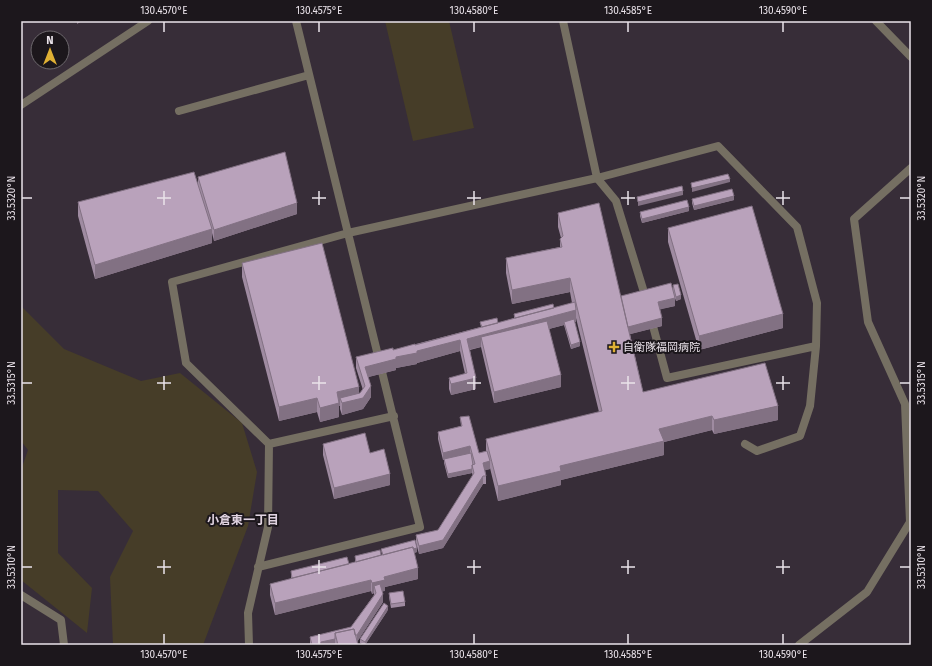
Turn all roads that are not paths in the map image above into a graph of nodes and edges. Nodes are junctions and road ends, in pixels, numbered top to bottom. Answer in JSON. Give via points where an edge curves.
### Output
{"nodes":[{"id":1,"x":148,"y":21,"type":"edge"},
{"id":2,"x":296,"y":21,"type":"edge"},
{"id":3,"x":563,"y":21,"type":"edge"},
{"id":4,"x":876,"y":21,"type":"edge"},
{"id":5,"x":911,"y":57,"type":"edge"},
{"id":6,"x":309,"y":75,"type":"junction"},
{"id":7,"x":21,"y":105,"type":"edge"},
{"id":8,"x":179,"y":111,"type":"dead end"},
{"id":9,"x":911,"y":168,"type":"edge"},
{"id":10,"x":597,"y":178,"type":"junction"},
{"id":11,"x":348,"y":233,"type":"junction"},
{"id":12,"x":816,"y":346,"type":"junction"},
{"id":13,"x":394,"y":416,"type":"junction"},
{"id":14,"x":269,"y":444,"type":"junction"},
{"id":15,"x":746,"y":444,"type":"dead end"},
{"id":16,"x":258,"y":567,"type":"junction"},
{"id":17,"x":21,"y":595,"type":"edge"},
{"id":18,"x":64,"y":645,"type":"edge"},
{"id":19,"x":248,"y":645,"type":"edge"},
{"id":20,"x":799,"y":645,"type":"edge"}],
"edges":[{"from":1,"to":7,"type":"street"},
{"from":2,"to":6,"type":"street"},
{"from":3,"to":10,"type":"street"},
{"from":4,"to":5,"type":"street"},
{"from":6,"to":8,"type":"street"},
{"from":6,"to":11,"type":"street"},
{"from":9,"to":20,"type":"street","via":[[854,219],[868,322],[905,404],[910,522],[867,592]]},
{"from":10,"to":11,"type":"street"},
{"from":10,"to":12,"type":"street","via":[[718,146],[797,227],[817,303]]},
{"from":10,"to":12,"type":"street","via":[[616,201],[667,378]]},
{"from":11,"to":13,"type":"street"},
{"from":11,"to":14,"type":"street","via":[[172,282],[186,363]]},
{"from":12,"to":15,"type":"street","via":[[810,406],[800,436],[757,451]]},
{"from":13,"to":14,"type":"street"},
{"from":13,"to":16,"type":"street","via":[[420,527]]},
{"from":14,"to":16,"type":"street","via":[[268,527]]},
{"from":16,"to":19,"type":"street","via":[[248,613]]},
{"from":17,"to":18,"type":"street","via":[[61,620]]}]}
